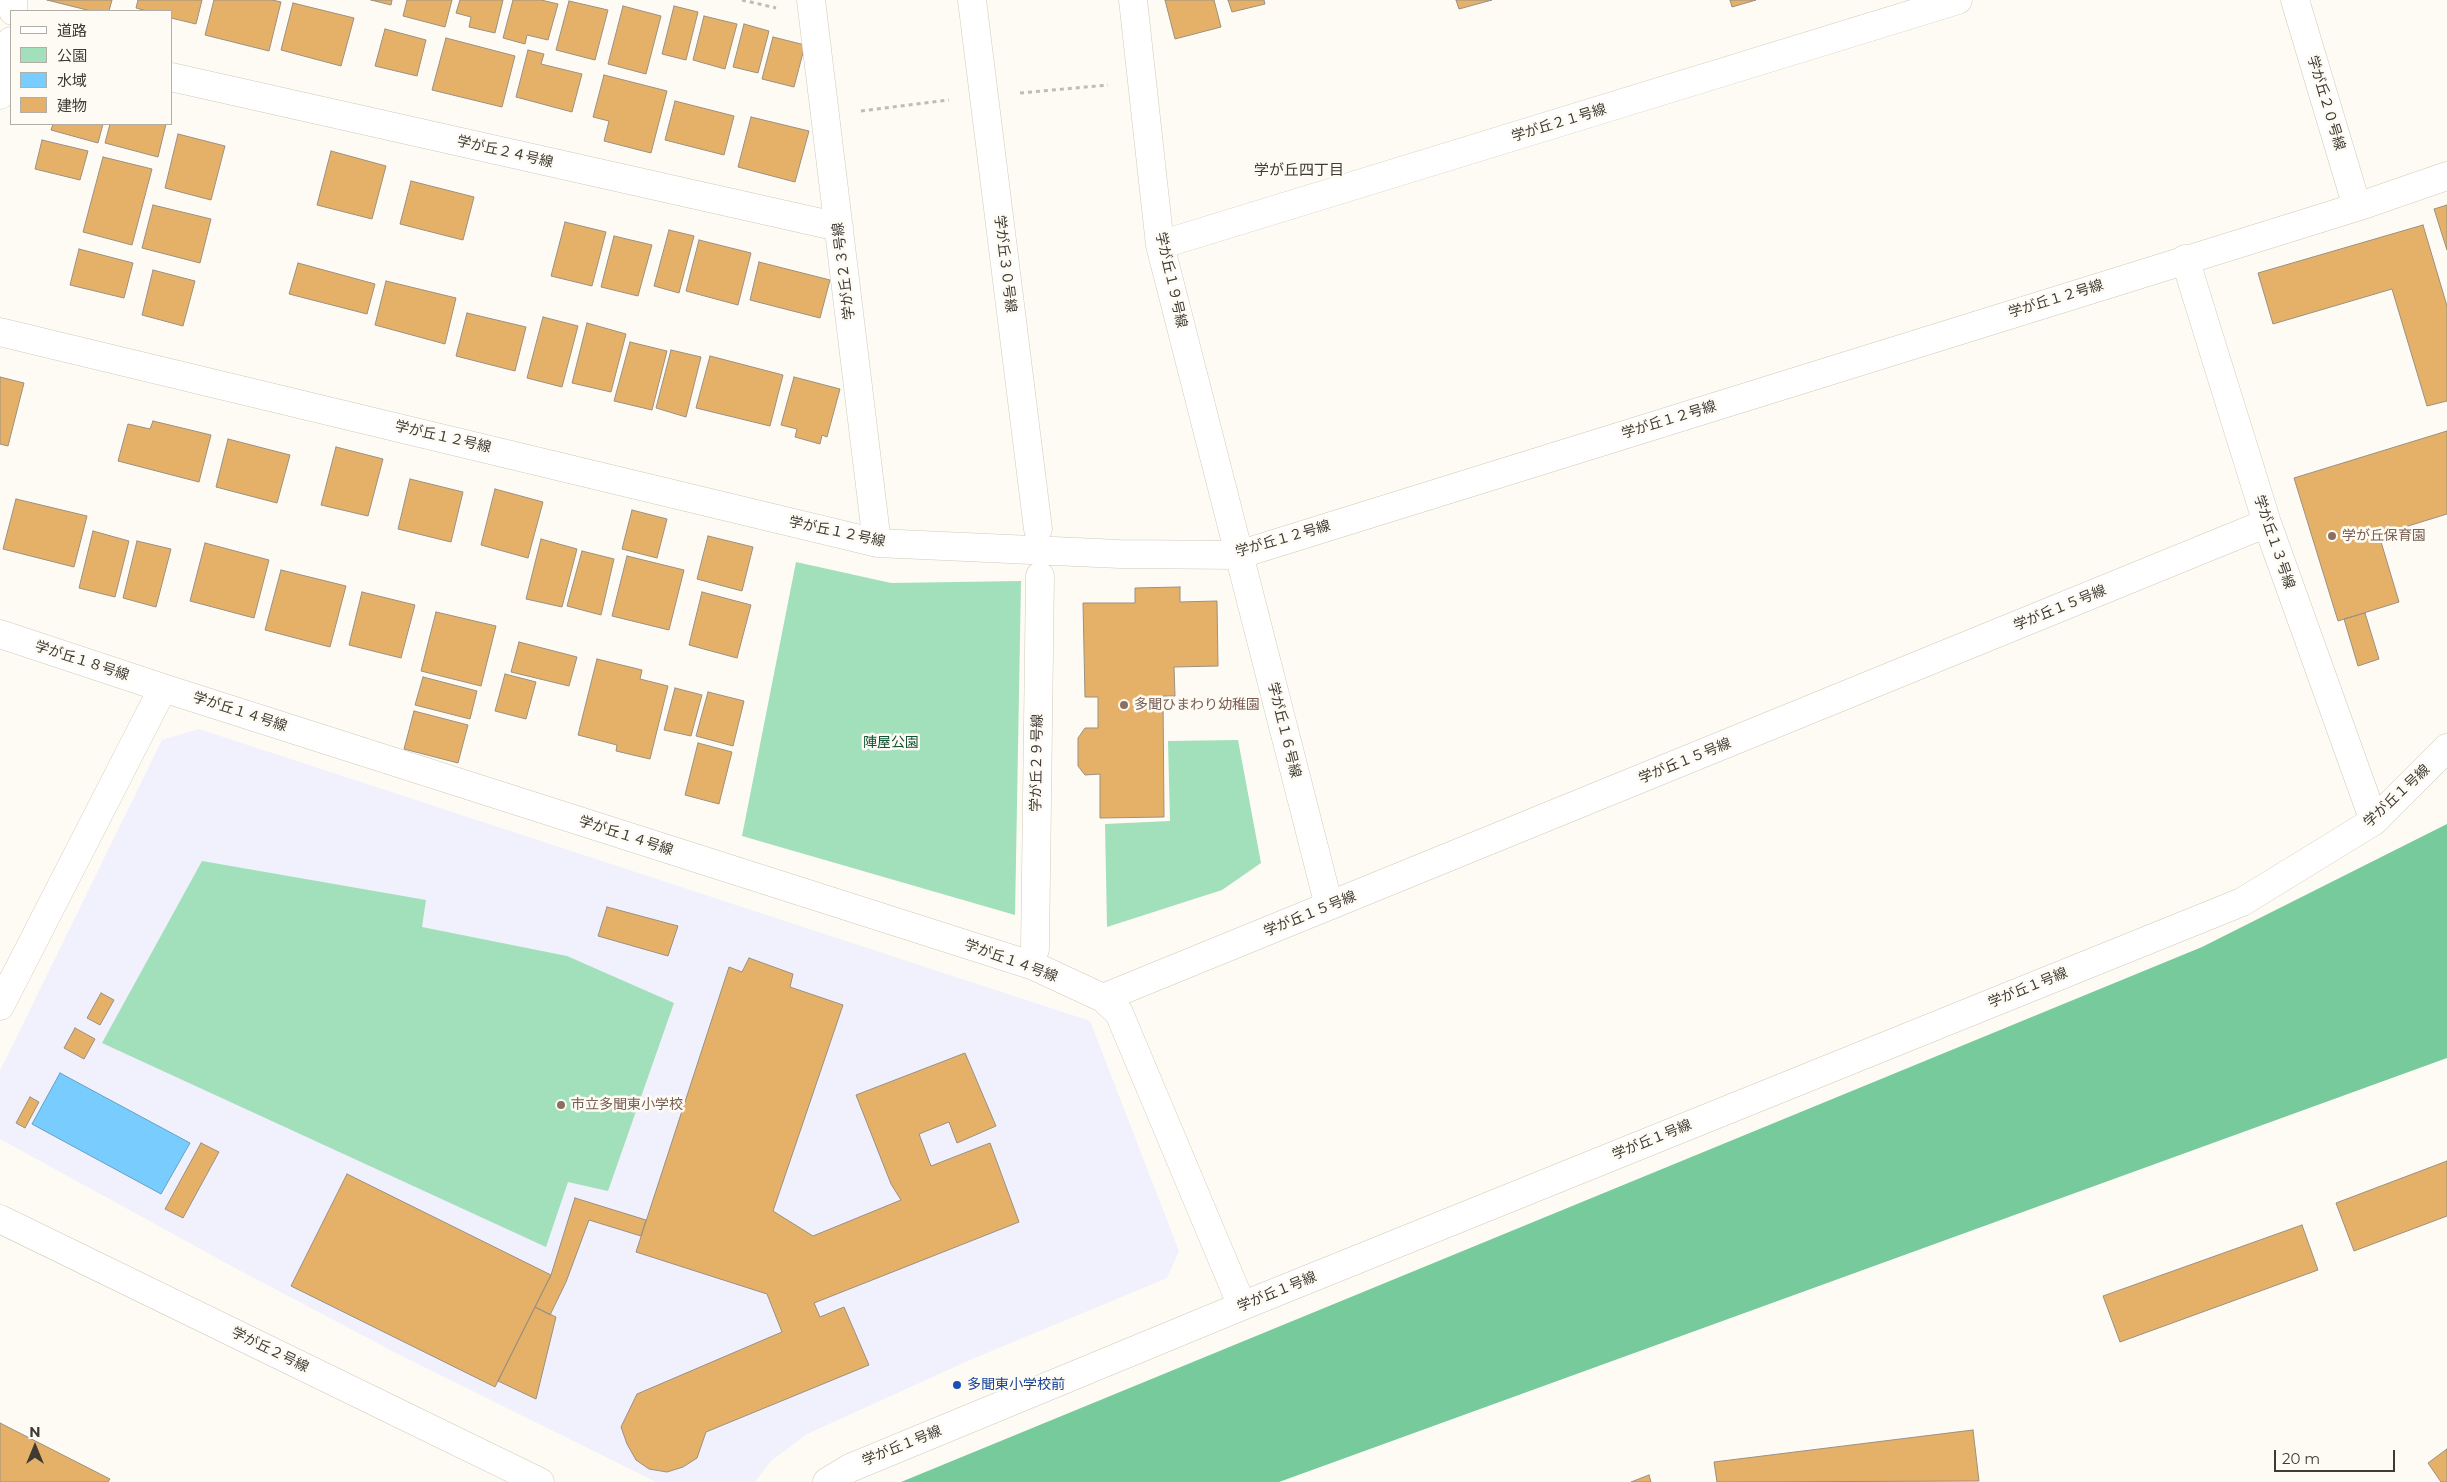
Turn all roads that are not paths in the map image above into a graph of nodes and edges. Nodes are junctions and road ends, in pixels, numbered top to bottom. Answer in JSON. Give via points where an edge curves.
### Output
{"nodes":[{"id":1,"x":811,"y":0,"type":"edge"},
{"id":2,"x":972,"y":0,"type":"edge"},
{"id":3,"x":1133,"y":0,"type":"edge"},
{"id":4,"x":1958,"y":0,"type":"edge"},
{"id":5,"x":2295,"y":0,"type":"edge"},
{"id":6,"x":10,"y":45,"type":"edge"},
{"id":7,"x":172,"y":77,"type":"edge"},
{"id":8,"x":0,"y":95,"type":"edge"},
{"id":9,"x":2447,"y":176,"type":"edge"},
{"id":10,"x":2357,"y":207,"type":"junction"},
{"id":11,"x":839,"y":227,"type":"junction"},
{"id":12,"x":1160,"y":245,"type":"junction"},
{"id":13,"x":2185,"y":259,"type":"junction"},
{"id":14,"x":0,"y":332,"type":"edge"},
{"id":15,"x":2266,"y":523,"type":"junction"},
{"id":16,"x":1038,"y":528,"type":"dead end"},
{"id":17,"x":876,"y":543,"type":"junction"},
{"id":18,"x":1238,"y":555,"type":"junction"},
{"id":19,"x":1040,"y":576,"type":"dead end"},
{"id":20,"x":0,"y":634,"type":"edge"},
{"id":21,"x":163,"y":688,"type":"junction"},
{"id":22,"x":2447,"y":748,"type":"edge"},
{"id":23,"x":2374,"y":821,"type":"junction"},
{"id":24,"x":1329,"y":906,"type":"junction"},
{"id":25,"x":1035,"y":949,"type":"dead end"},
{"id":26,"x":1103,"y":998,"type":"junction"},
{"id":27,"x":0,"y":1006,"type":"edge"},
{"id":28,"x":0,"y":1219,"type":"edge"},
{"id":29,"x":1242,"y":1306,"type":"junction"},
{"id":30,"x":540,"y":1482,"type":"edge"},
{"id":31,"x":827,"y":1482,"type":"edge"}],
"edges":[{"from":1,"to":11,"type":"street","name":"学が丘２３号線"},
{"from":2,"to":16,"type":"street","name":"学が丘３０号線"},
{"from":3,"to":12,"type":"street","name":"学が丘１９号線"},
{"from":4,"to":12,"type":"street","name":"学が丘２１号線"},
{"from":5,"to":10,"type":"street","name":"学が丘２０号線"},
{"from":6,"to":8,"type":"street"},
{"from":7,"to":11,"type":"street","name":"学が丘２４号線"},
{"from":9,"to":10,"type":"street","name":"学が丘１２号線"},
{"from":10,"to":13,"type":"street","name":"学が丘１２号線"},
{"from":11,"to":17,"type":"street","name":"学が丘２３号線"},
{"from":12,"to":18,"type":"street","name":"学が丘１９号線"},
{"from":13,"to":15,"type":"street","name":"学が丘１３号線"},
{"from":13,"to":18,"type":"street","name":"学が丘１２号線"},
{"from":14,"to":17,"type":"street","name":"学が丘１２号線"},
{"from":15,"to":23,"type":"street","name":"学が丘１３号線"},
{"from":15,"to":24,"type":"street","name":"学が丘１５号線"},
{"from":17,"to":18,"type":"street","name":"学が丘１２号線","via":[[1040,551]]},
{"from":18,"to":24,"type":"street","name":"学が丘１６号線"},
{"from":19,"to":25,"type":"street","name":"学が丘２９号線"},
{"from":20,"to":21,"type":"street","name":"学が丘１８号線"},
{"from":21,"to":26,"type":"street","name":"学が丘１４号線","via":[[1034,966]]},
{"from":21,"to":27,"type":"street"},
{"from":22,"to":23,"type":"street","name":"学が丘１号線"},
{"from":23,"to":29,"type":"street","name":"学が丘１号線","via":[[2242,902]]},
{"from":24,"to":26,"type":"street","name":"学が丘１５号線"},
{"from":26,"to":29,"type":"street","name":"学が丘１４号線","via":[[1119,1013]]},
{"from":28,"to":30,"type":"street","name":"学が丘２号線"},
{"from":29,"to":31,"type":"street","name":"学が丘１号線","via":[[850,1468]]}]}
